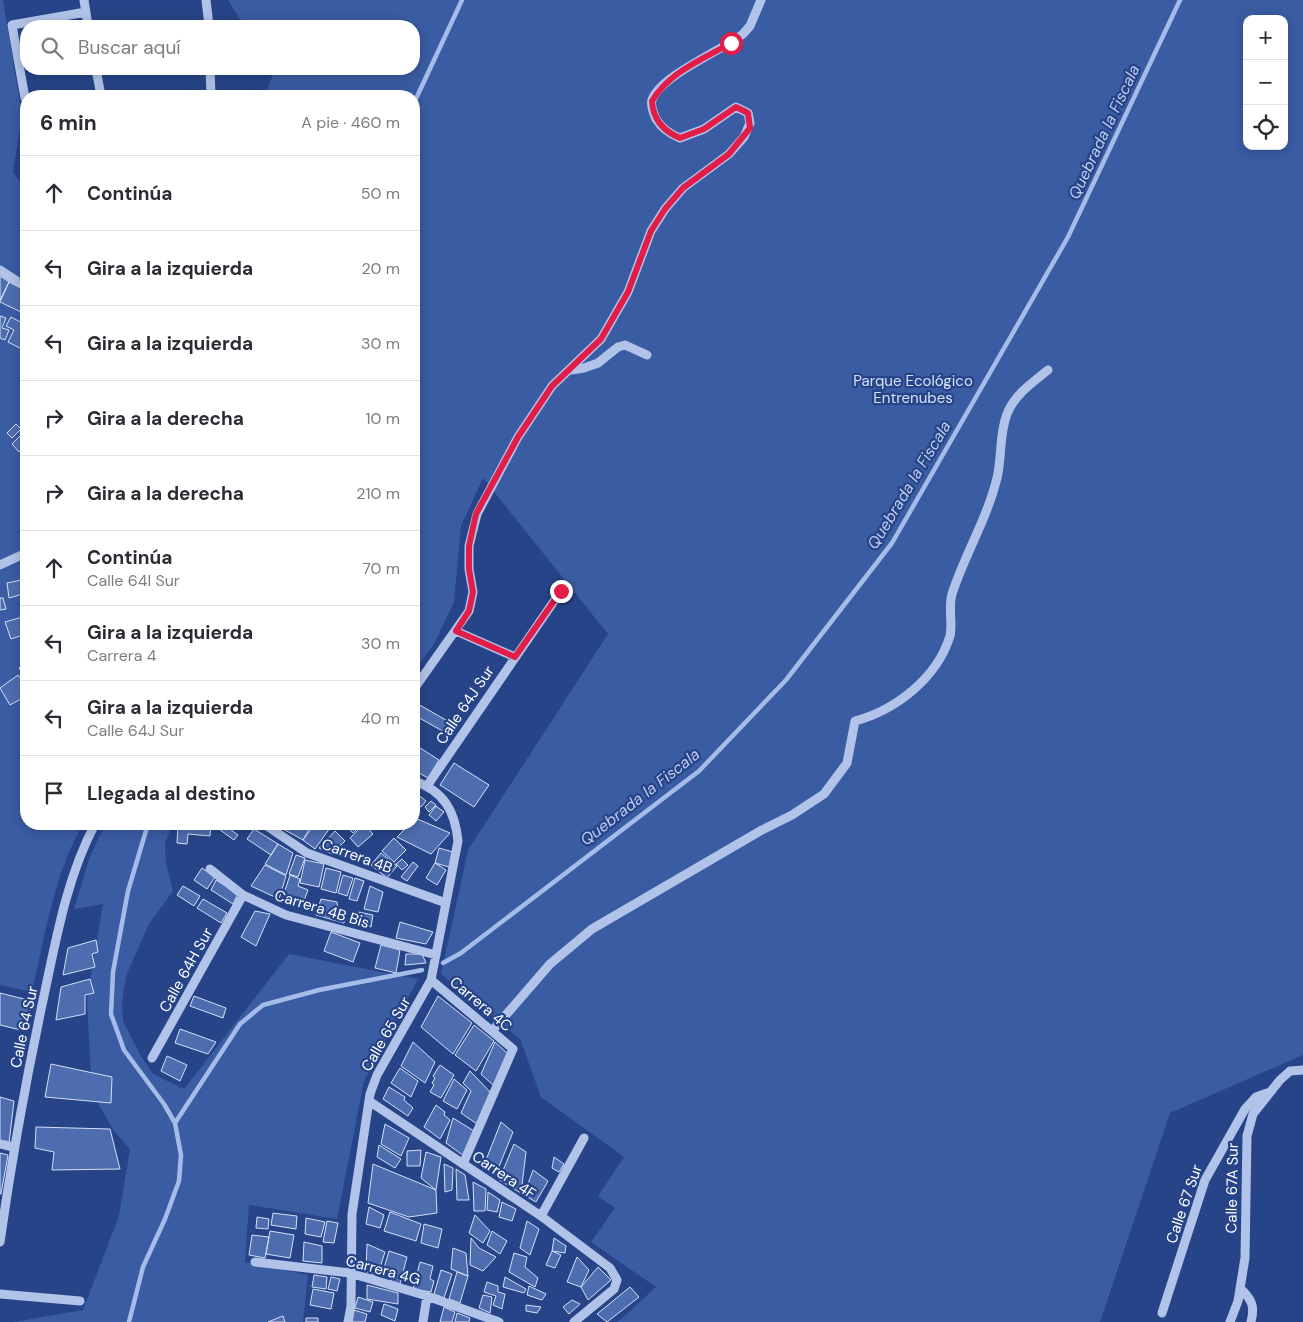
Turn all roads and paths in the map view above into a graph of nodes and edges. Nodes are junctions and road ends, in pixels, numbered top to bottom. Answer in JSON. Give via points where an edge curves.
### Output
{"nodes":[{"id":1,"x":84,"y":0,"type":"edge"},
{"id":2,"x":206,"y":0,"type":"edge"},
{"id":3,"x":761,"y":0,"type":"edge"},
{"id":4,"x":86,"y":12,"type":"junction"},
{"id":5,"x":40,"y":20,"type":"edge"},
{"id":6,"x":87,"y":20,"type":"edge"},
{"id":7,"x":208,"y":20,"type":"edge"},
{"id":8,"x":20,"y":24,"type":"edge"},
{"id":9,"x":20,"y":70,"type":"edge"},
{"id":10,"x":21,"y":75,"type":"edge"},
{"id":11,"x":97,"y":75,"type":"edge"},
{"id":12,"x":210,"y":75,"type":"edge"},
{"id":13,"x":24,"y":90,"type":"edge"},
{"id":14,"x":100,"y":90,"type":"edge"},
{"id":15,"x":211,"y":90,"type":"edge"},
{"id":16,"x":0,"y":270,"type":"edge"},
{"id":17,"x":20,"y":283,"type":"edge"},
{"id":18,"x":647,"y":355,"type":"dead end"},
{"id":19,"x":571,"y":370,"type":"junction"},
{"id":20,"x":1048,"y":370,"type":"dead end"},
{"id":21,"x":20,"y":556,"type":"edge"},
{"id":22,"x":0,"y":565,"type":"edge"},
{"id":23,"x":561,"y":591,"type":"dead end"},
{"id":24,"x":456,"y":631,"type":"junction"},
{"id":25,"x":515,"y":657,"type":"junction"},
{"id":26,"x":420,"y":681,"type":"edge"},
{"id":27,"x":420,"y":783,"type":"edge"},
{"id":28,"x":427,"y":786,"type":"junction"},
{"id":29,"x":92,"y":830,"type":"edge"},
{"id":30,"x":273,"y":830,"type":"edge"},
{"id":31,"x":210,"y":869,"type":"dead end"},
{"id":32,"x":243,"y":895,"type":"junction"},
{"id":33,"x":446,"y":903,"type":"junction"},
{"id":34,"x":436,"y":955,"type":"junction"},
{"id":35,"x":431,"y":980,"type":"junction"},
{"id":36,"x":492,"y":1031,"type":"junction"},
{"id":37,"x":152,"y":1058,"type":"dead end"},
{"id":38,"x":1303,"y":1070,"type":"edge"},
{"id":39,"x":1269,"y":1093,"type":"junction"},
{"id":40,"x":369,"y":1101,"type":"junction"},
{"id":41,"x":584,"y":1138,"type":"dead end"},
{"id":42,"x":0,"y":1144,"type":"edge"},
{"id":43,"x":13,"y":1147,"type":"junction"},
{"id":44,"x":463,"y":1164,"type":"junction"},
{"id":45,"x":541,"y":1216,"type":"junction"},
{"id":46,"x":0,"y":1242,"type":"edge"},
{"id":47,"x":254,"y":1262,"type":"dead end"},
{"id":48,"x":350,"y":1273,"type":"junction"},
{"id":49,"x":1240,"y":1289,"type":"junction"},
{"id":50,"x":0,"y":1294,"type":"edge"},
{"id":51,"x":427,"y":1296,"type":"junction"},
{"id":52,"x":80,"y":1301,"type":"dead end"},
{"id":53,"x":1162,"y":1313,"type":"dead end"},
{"id":54,"x":348,"y":1322,"type":"edge"},
{"id":55,"x":423,"y":1322,"type":"edge"},
{"id":56,"x":499,"y":1322,"type":"edge"},
{"id":57,"x":574,"y":1322,"type":"edge"},
{"id":58,"x":1230,"y":1322,"type":"edge"},
{"id":59,"x":1252,"y":1322,"type":"edge"}],
"edges":[{"from":1,"to":4,"type":"street"},
{"from":2,"to":7,"type":"street"},
{"from":3,"to":19,"type":"street","via":[[743,34],[678,73],[652,101],[658,122],[680,138],[704,129],[736,107],[748,113],[750,128],[729,154],[683,188],[665,209],[651,231],[628,292],[601,339]]},
{"from":4,"to":5,"type":"street"},
{"from":4,"to":6,"type":"street"},
{"from":8,"to":9,"type":"street","via":[[12,25]]},
{"from":10,"to":13,"type":"street"},
{"from":11,"to":14,"type":"street"},
{"from":12,"to":15,"type":"street"},
{"from":16,"to":17,"type":"street"},
{"from":18,"to":19,"type":"street","via":[[625,345],[598,363]]},
{"from":19,"to":24,"type":"street","via":[[552,386],[518,437],[476,514],[469,546],[473,592],[469,611]]},
{"from":20,"to":36,"type":"street","via":[[1023,390],[1007,414],[998,477],[983,523],[966,556],[951,597],[950,634],[937,666],[908,695],[855,721],[847,763],[824,794],[592,929],[550,964]]},
{"from":21,"to":22,"type":"street"},
{"from":23,"to":25,"type":"street","name":"Calle 64J Sur"},
{"from":24,"to":25,"type":"street"},
{"from":24,"to":26,"type":"street"},
{"from":25,"to":28,"type":"street","name":"Calle 64J Sur"},
{"from":27,"to":28,"type":"street"},
{"from":28,"to":33,"type":"street","name":"Calle 65 Sur","via":[[450,808],[456,823],[458,841]]},
{"from":29,"to":43,"type":"street","name":"Calle 64 Sur","via":[[77,866],[59,927]]},
{"from":30,"to":33,"type":"street","name":"Carrera 4B","via":[[307,853]]},
{"from":31,"to":32,"type":"street","name":"Carrera 4B Bis"},
{"from":32,"to":34,"type":"street","name":"Carrera 4B Bis","via":[[286,915]]},
{"from":32,"to":37,"type":"street","name":"Calle 64H Sur"},
{"from":33,"to":34,"type":"street","name":"Calle 65 Sur"},
{"from":34,"to":35,"type":"street","name":"Calle 65 Sur"},
{"from":35,"to":36,"type":"street","name":"Carrera 4C"},
{"from":35,"to":40,"type":"street","name":"Calle 65 Sur","via":[[376,1075]]},
{"from":36,"to":44,"type":"street","name":"Carrera 4C","via":[[514,1049]]},
{"from":38,"to":39,"type":"street","via":[[1290,1072]]},
{"from":39,"to":49,"type":"street","name":"Calle 67A Sur","via":[[1253,1114],[1247,1136],[1245,1258]]},
{"from":39,"to":53,"type":"street","name":"Calle 67 Sur","via":[[1256,1097],[1245,1109],[1204,1180]]},
{"from":40,"to":44,"type":"street","name":"Carrera 4F"},
{"from":40,"to":48,"type":"street","name":"Calle 65 Sur","via":[[352,1214]]},
{"from":41,"to":45,"type":"street"},
{"from":42,"to":43,"type":"street"},
{"from":43,"to":46,"type":"street","name":"Calle 64 Sur"},
{"from":44,"to":45,"type":"street","name":"Carrera 4F"},
{"from":45,"to":57,"type":"street","name":"Carrera 4F","via":[[610,1268],[617,1280],[614,1290]]},
{"from":47,"to":48,"type":"street","name":"Carrera 4G"},
{"from":48,"to":51,"type":"street","name":"Carrera 4G"},
{"from":48,"to":54,"type":"street","name":"Calle 65 Sur"},
{"from":49,"to":58,"type":"street","name":"Calle 67A Sur"},
{"from":49,"to":59,"type":"street","via":[[1254,1304]]},
{"from":50,"to":52,"type":"street"},
{"from":51,"to":55,"type":"street"},
{"from":51,"to":56,"type":"street","name":"Carrera 4G"}]}
